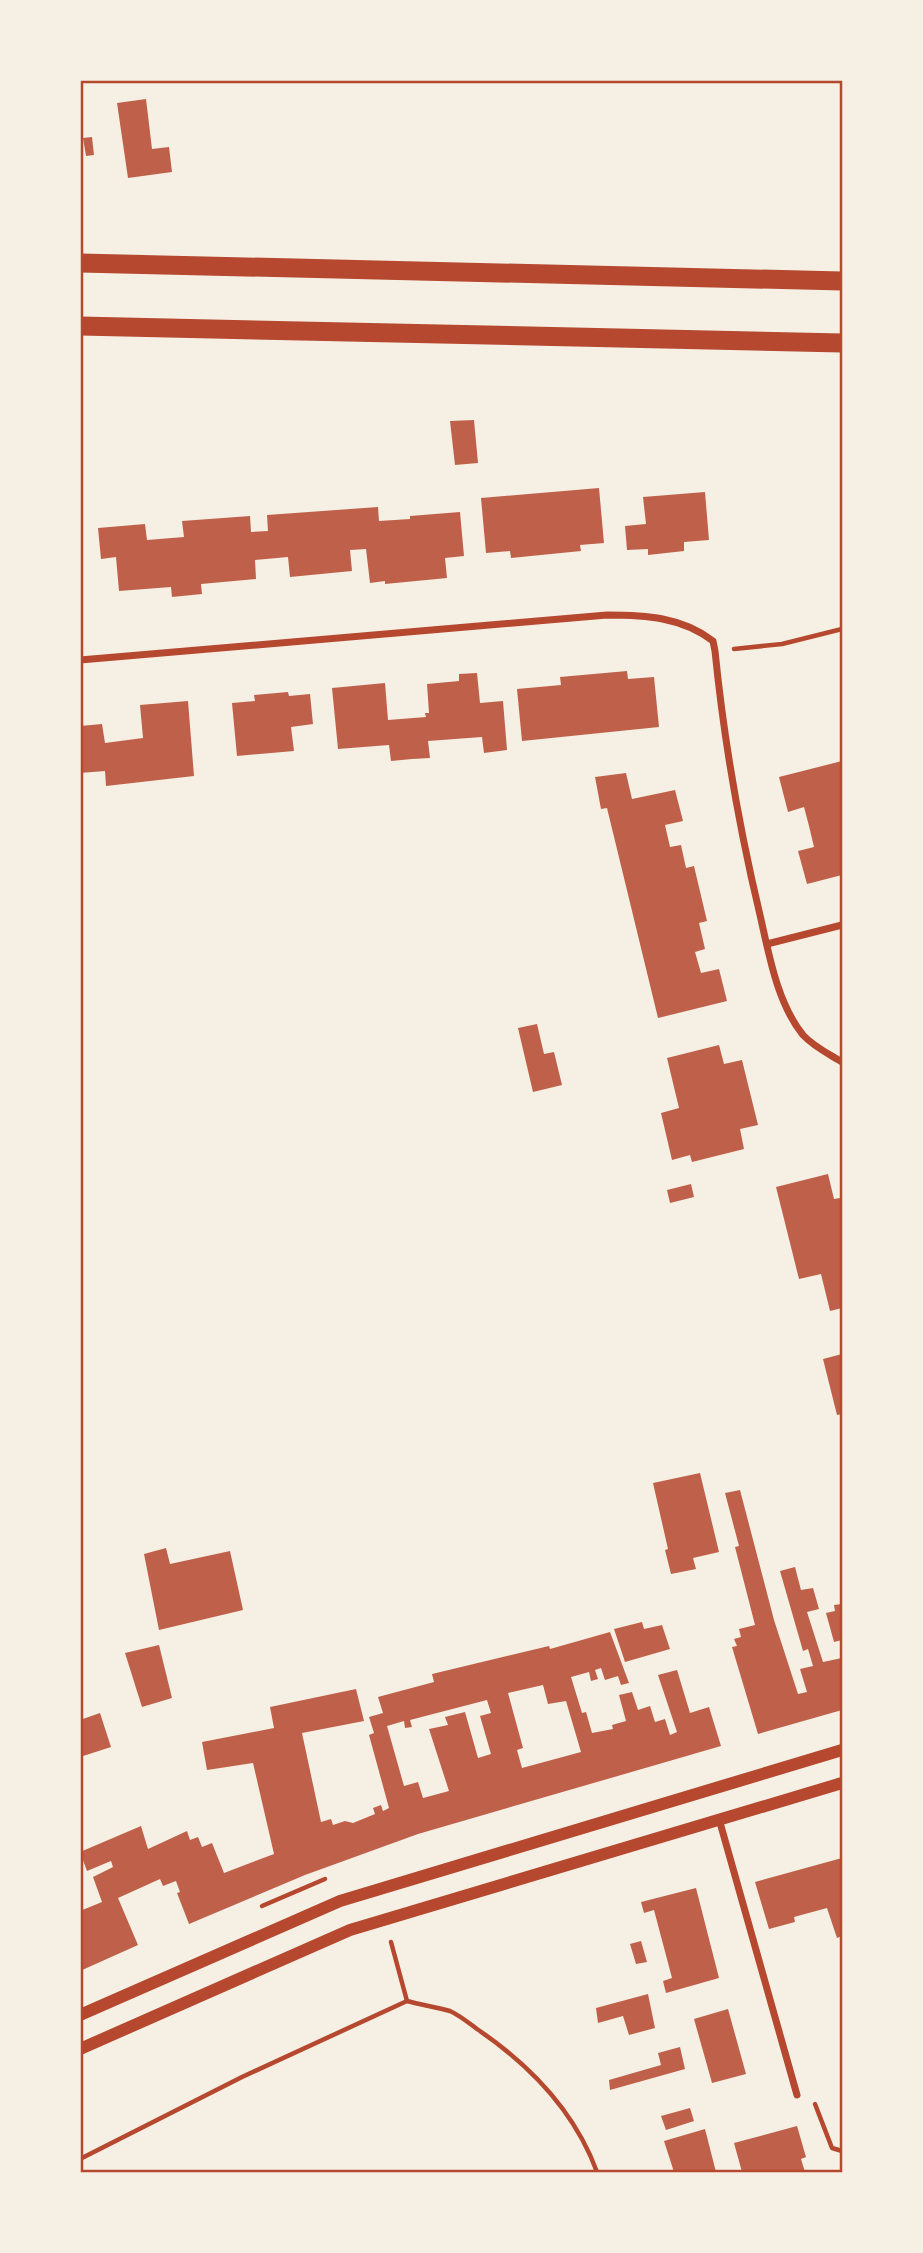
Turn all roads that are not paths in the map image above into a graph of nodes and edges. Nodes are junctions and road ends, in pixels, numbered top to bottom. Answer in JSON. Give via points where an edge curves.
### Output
{"nodes":[{"id":1,"x":80,"y":263,"type":"edge"},
{"id":2,"x":842,"y":281,"type":"edge"},
{"id":3,"x":80,"y":326,"type":"edge"},
{"id":4,"x":842,"y":343,"type":"edge"},
{"id":5,"x":80,"y":660,"type":"edge"},
{"id":6,"x":842,"y":925,"type":"edge"},
{"id":7,"x":767,"y":944,"type":"junction"},
{"id":8,"x":842,"y":1062,"type":"edge"},
{"id":9,"x":842,"y":1750,"type":"edge"},
{"id":10,"x":842,"y":1783,"type":"edge"},
{"id":11,"x":719,"y":1819,"type":"junction"},
{"id":12,"x":80,"y":2015,"type":"edge"},
{"id":13,"x":80,"y":2049,"type":"edge"},
{"id":14,"x":797,"y":2095,"type":"road end"}],
"edges":[{"from":1,"to":2,"type":"highway"},
{"from":3,"to":4,"type":"highway"},
{"from":5,"to":7,"type":"street","via":[[619,615],[673,620],[713,641],[732,789]]},
{"from":6,"to":7,"type":"street"},
{"from":7,"to":8,"type":"street","via":[[790,1013],[804,1035]]},
{"from":9,"to":12,"type":"street","via":[[340,1901]]},
{"from":10,"to":11,"type":"street"},
{"from":11,"to":13,"type":"street","via":[[350,1930]]},
{"from":11,"to":14,"type":"street"}]}
